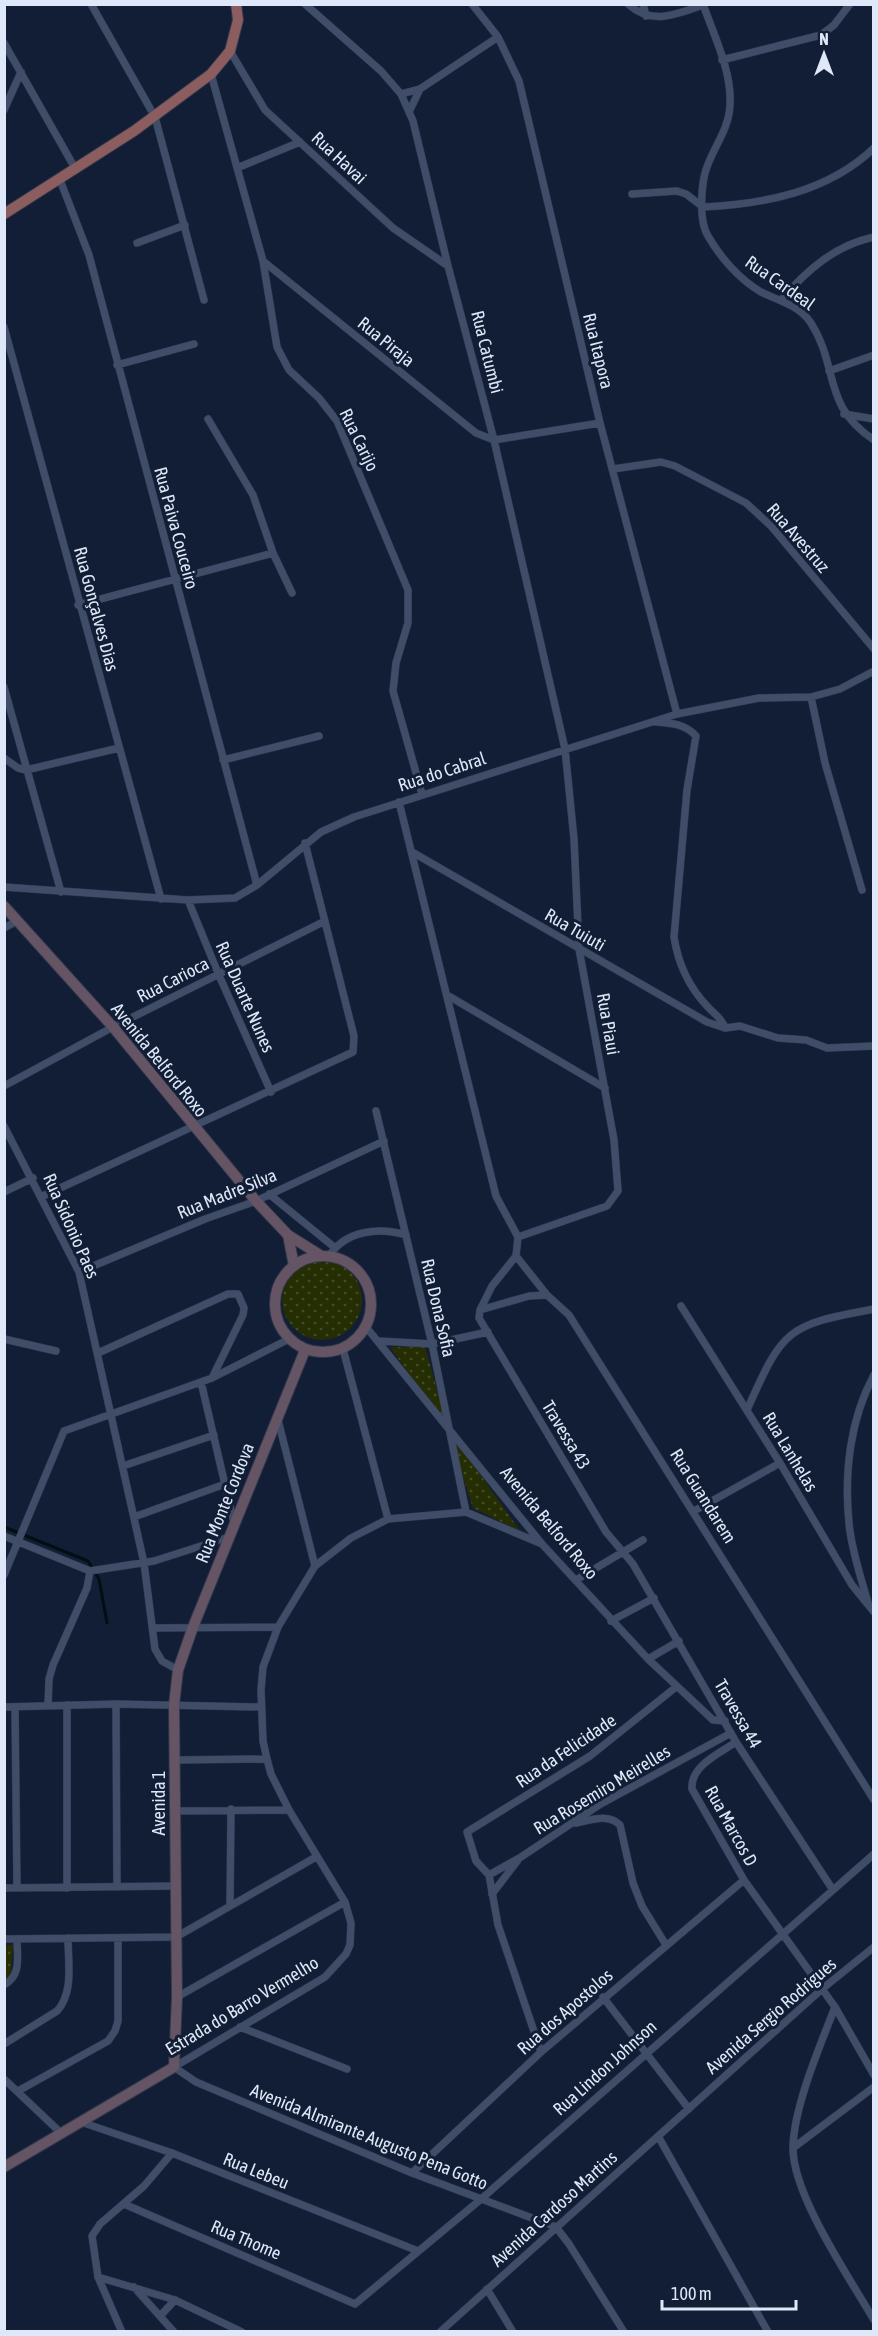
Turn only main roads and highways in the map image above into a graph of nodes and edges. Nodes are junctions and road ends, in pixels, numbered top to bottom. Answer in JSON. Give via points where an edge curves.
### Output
{"nodes":[{"id":1,"x":236,"y":4,"type":"edge"},
{"id":2,"x":4,"y":214,"type":"edge"}],
"edges":[{"from":1,"to":2,"type":"main road","via":[[238,20],[230,51],[212,74],[155,117]]}]}
